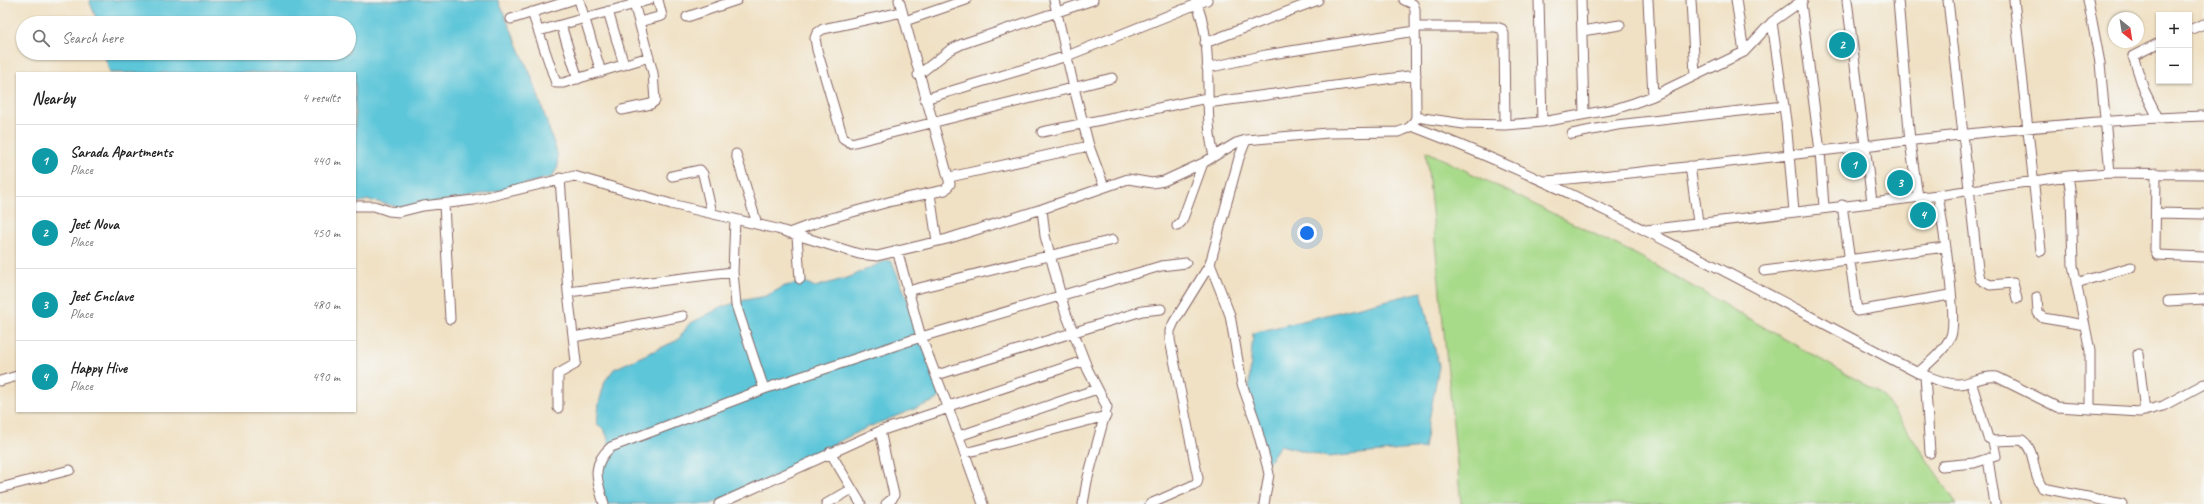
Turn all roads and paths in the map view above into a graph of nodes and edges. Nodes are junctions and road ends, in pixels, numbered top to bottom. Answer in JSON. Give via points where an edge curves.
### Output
{"nodes":[{"id":1,"x":572,"y":0,"type":"edge"},
{"id":2,"x":579,"y":0,"type":"edge"},
{"id":3,"x":649,"y":0,"type":"edge"},
{"id":4,"x":658,"y":0,"type":"edge"},
{"id":5,"x":737,"y":0,"type":"edge"},
{"id":6,"x":899,"y":0,"type":"edge"},
{"id":7,"x":966,"y":0,"type":"edge"},
{"id":8,"x":1054,"y":0,"type":"edge"},
{"id":9,"x":1093,"y":0,"type":"edge"},
{"id":10,"x":1207,"y":0,"type":"edge"},
{"id":11,"x":1318,"y":0,"type":"edge"},
{"id":12,"x":1407,"y":0,"type":"edge"},
{"id":13,"x":1538,"y":0,"type":"edge"},
{"id":14,"x":1581,"y":0,"type":"edge"},
{"id":15,"x":1648,"y":0,"type":"edge"},
{"id":16,"x":1691,"y":0,"type":"edge"},
{"id":17,"x":1736,"y":0,"type":"edge"},
{"id":18,"x":1847,"y":0,"type":"edge"},
{"id":19,"x":1898,"y":0,"type":"edge"},
{"id":20,"x":1948,"y":0,"type":"edge"},
{"id":21,"x":2014,"y":0,"type":"edge"},
{"id":22,"x":2088,"y":0,"type":"edge"},
{"id":23,"x":1802,"y":1,"type":"edge"},
{"id":24,"x":633,"y":2,"type":"edge"},
{"id":25,"x":1196,"y":2,"type":"edge"},
{"id":26,"x":608,"y":11,"type":"junction"},
{"id":27,"x":532,"y":12,"type":"junction"},
{"id":28,"x":902,"y":12,"type":"junction"},
{"id":29,"x":1058,"y":12,"type":"junction"},
{"id":30,"x":687,"y":17,"type":"dead end"},
{"id":31,"x":585,"y":18,"type":"junction"},
{"id":32,"x":511,"y":19,"type":"dead end"},
{"id":33,"x":905,"y":21,"type":"junction"},
{"id":34,"x":639,"y":22,"type":"junction"},
{"id":35,"x":1772,"y":22,"type":"junction"},
{"id":36,"x":561,"y":25,"type":"junction"},
{"id":37,"x":1620,"y":25,"type":"dead end"},
{"id":38,"x":2203,"y":26,"type":"edge"},
{"id":39,"x":1415,"y":29,"type":"junction"},
{"id":40,"x":2192,"y":29,"type":"edge"},
{"id":41,"x":539,"y":31,"type":"junction"},
{"id":42,"x":1582,"y":31,"type":"junction"},
{"id":43,"x":1205,"y":43,"type":"junction"},
{"id":44,"x":2156,"y":44,"type":"edge"},
{"id":45,"x":1744,"y":52,"type":"junction"},
{"id":46,"x":1067,"y":56,"type":"junction"},
{"id":47,"x":649,"y":57,"type":"junction"},
{"id":48,"x":624,"y":65,"type":"junction"},
{"id":49,"x":1207,"y":68,"type":"junction"},
{"id":50,"x":601,"y":72,"type":"junction"},
{"id":51,"x":918,"y":75,"type":"junction"},
{"id":52,"x":1416,"y":75,"type":"junction"},
{"id":53,"x":1695,"y":76,"type":"junction"},
{"id":54,"x":1112,"y":78,"type":"dead end"},
{"id":55,"x":578,"y":79,"type":"junction"},
{"id":56,"x":1074,"y":88,"type":"junction"},
{"id":57,"x":1653,"y":96,"type":"junction"},
{"id":58,"x":925,"y":99,"type":"junction"},
{"id":59,"x":1208,"y":101,"type":"junction"},
{"id":60,"x":1784,"y":106,"type":"junction"},
{"id":61,"x":1615,"y":108,"type":"junction"},
{"id":62,"x":622,"y":110,"type":"dead end"},
{"id":63,"x":1584,"y":114,"type":"junction"},
{"id":64,"x":2204,"y":116,"type":"edge"},
{"id":65,"x":1416,"y":117,"type":"junction"},
{"id":66,"x":2158,"y":118,"type":"junction"},
{"id":67,"x":2104,"y":121,"type":"junction"},
{"id":68,"x":931,"y":122,"type":"junction"},
{"id":69,"x":1542,"y":122,"type":"junction"},
{"id":70,"x":1084,"y":124,"type":"junction"},
{"id":71,"x":1505,"y":125,"type":"junction"},
{"id":72,"x":1617,"y":125,"type":"junction"},
{"id":73,"x":1412,"y":126,"type":"junction"},
{"id":74,"x":2027,"y":127,"type":"junction"},
{"id":75,"x":1042,"y":132,"type":"dead end"},
{"id":76,"x":1572,"y":134,"type":"dead end"},
{"id":77,"x":1962,"y":136,"type":"junction"},
{"id":78,"x":1246,"y":140,"type":"junction"},
{"id":79,"x":1910,"y":142,"type":"junction"},
{"id":80,"x":1090,"y":146,"type":"junction"},
{"id":81,"x":1864,"y":147,"type":"junction"},
{"id":82,"x":1820,"y":151,"type":"junction"},
{"id":83,"x":736,"y":154,"type":"dead end"},
{"id":84,"x":1790,"y":155,"type":"junction"},
{"id":85,"x":1214,"y":156,"type":"junction"},
{"id":86,"x":1203,"y":163,"type":"junction"},
{"id":87,"x":1690,"y":166,"type":"junction"},
{"id":88,"x":2110,"y":173,"type":"junction"},
{"id":89,"x":2156,"y":173,"type":"junction"},
{"id":90,"x":2204,"y":174,"type":"edge"},
{"id":91,"x":672,"y":176,"type":"dead end"},
{"id":92,"x":2068,"y":176,"type":"junction"},
{"id":93,"x":950,"y":177,"type":"junction"},
{"id":94,"x":560,"y":178,"type":"junction"},
{"id":95,"x":1102,"y":181,"type":"dead end"},
{"id":96,"x":1544,"y":181,"type":"junction"},
{"id":97,"x":2033,"y":182,"type":"junction"},
{"id":98,"x":1968,"y":190,"type":"junction"},
{"id":99,"x":930,"y":194,"type":"junction"},
{"id":100,"x":1938,"y":195,"type":"junction"},
{"id":101,"x":1918,"y":197,"type":"junction"},
{"id":102,"x":1872,"y":202,"type":"junction"},
{"id":103,"x":444,"y":204,"type":"junction"},
{"id":104,"x":1842,"y":205,"type":"junction"},
{"id":105,"x":356,"y":206,"type":"edge"},
{"id":106,"x":1824,"y":208,"type":"junction"},
{"id":107,"x":1042,"y":209,"type":"junction"},
{"id":108,"x":1794,"y":211,"type":"junction"},
{"id":109,"x":2156,"y":213,"type":"junction"},
{"id":110,"x":712,"y":214,"type":"junction"},
{"id":111,"x":2204,"y":214,"type":"edge"},
{"id":112,"x":735,"y":219,"type":"junction"},
{"id":113,"x":1698,"y":222,"type":"junction"},
{"id":114,"x":757,"y":224,"type":"junction"},
{"id":115,"x":1177,"y":226,"type":"dead end"},
{"id":116,"x":1646,"y":230,"type":"junction"},
{"id":117,"x":793,"y":234,"type":"junction"},
{"id":118,"x":1113,"y":240,"type":"dead end"},
{"id":119,"x":937,"y":241,"type":"junction"},
{"id":120,"x":1946,"y":247,"type":"junction"},
{"id":121,"x":897,"y":250,"type":"junction"},
{"id":122,"x":2041,"y":251,"type":"dead end"},
{"id":123,"x":1050,"y":257,"type":"junction"},
{"id":124,"x":2204,"y":257,"type":"edge"},
{"id":125,"x":1850,"y":259,"type":"junction"},
{"id":126,"x":1186,"y":263,"type":"dead end"},
{"id":127,"x":1210,"y":264,"type":"junction"},
{"id":128,"x":2131,"y":267,"type":"dead end"},
{"id":129,"x":1764,"y":271,"type":"dead end"},
{"id":130,"x":733,"y":272,"type":"junction"},
{"id":131,"x":800,"y":279,"type":"dead end"},
{"id":132,"x":2076,"y":283,"type":"junction"},
{"id":133,"x":907,"y":291,"type":"junction"},
{"id":134,"x":568,"y":292,"type":"junction"},
{"id":135,"x":1950,"y":295,"type":"junction"},
{"id":136,"x":1061,"y":296,"type":"junction"},
{"id":137,"x":2037,"y":297,"type":"dead end"},
{"id":138,"x":2017,"y":299,"type":"dead end"},
{"id":139,"x":2204,"y":299,"type":"edge"},
{"id":140,"x":2168,"y":301,"type":"dead end"},
{"id":141,"x":1161,"y":309,"type":"dead end"},
{"id":142,"x":683,"y":316,"type":"dead end"},
{"id":143,"x":450,"y":319,"type":"dead end"},
{"id":144,"x":2085,"y":325,"type":"junction"},
{"id":145,"x":1073,"y":332,"type":"junction"},
{"id":146,"x":574,"y":337,"type":"junction"},
{"id":147,"x":920,"y":337,"type":"junction"},
{"id":148,"x":2138,"y":354,"type":"dead end"},
{"id":149,"x":1084,"y":361,"type":"junction"},
{"id":150,"x":1922,"y":374,"type":"junction"},
{"id":151,"x":937,"y":375,"type":"junction"},
{"id":152,"x":16,"y":376,"type":"edge"},
{"id":153,"x":0,"y":381,"type":"edge"},
{"id":154,"x":1971,"y":382,"type":"junction"},
{"id":155,"x":2204,"y":384,"type":"edge"},
{"id":156,"x":764,"y":389,"type":"junction"},
{"id":157,"x":1097,"y":389,"type":"junction"},
{"id":158,"x":948,"y":406,"type":"junction"},
{"id":159,"x":558,"y":408,"type":"dead end"},
{"id":160,"x":2090,"y":409,"type":"junction"},
{"id":161,"x":2145,"y":411,"type":"junction"},
{"id":162,"x":1106,"y":416,"type":"junction"},
{"id":163,"x":880,"y":431,"type":"junction"},
{"id":164,"x":959,"y":436,"type":"junction"},
{"id":165,"x":1993,"y":441,"type":"junction"},
{"id":166,"x":830,"y":452,"type":"junction"},
{"id":167,"x":965,"y":453,"type":"junction"},
{"id":168,"x":1930,"y":453,"type":"dead end"},
{"id":169,"x":1988,"y":459,"type":"junction"},
{"id":170,"x":1942,"y":466,"type":"dead end"},
{"id":171,"x":70,"y":470,"type":"dead end"},
{"id":172,"x":0,"y":488,"type":"edge"},
{"id":173,"x":852,"y":489,"type":"junction"},
{"id":174,"x":604,"y":504,"type":"edge"},
{"id":175,"x":719,"y":504,"type":"edge"},
{"id":176,"x":826,"y":504,"type":"edge"},
{"id":177,"x":861,"y":504,"type":"edge"},
{"id":178,"x":886,"y":504,"type":"edge"},
{"id":179,"x":983,"y":504,"type":"edge"},
{"id":180,"x":1083,"y":504,"type":"edge"},
{"id":181,"x":1150,"y":504,"type":"edge"},
{"id":182,"x":1264,"y":504,"type":"edge"},
{"id":183,"x":1996,"y":504,"type":"edge"},
{"id":184,"x":2122,"y":504,"type":"edge"}],
"edges":[{"from":1,"to":27,"type":"street"},
{"from":2,"to":31,"type":"street"},
{"from":3,"to":24,"type":"street"},
{"from":4,"to":34,"type":"street","via":[[662,16]]},
{"from":5,"to":30,"type":"street"},
{"from":6,"to":28,"type":"street"},
{"from":7,"to":33,"type":"street"},
{"from":8,"to":29,"type":"street"},
{"from":9,"to":29,"type":"street"},
{"from":10,"to":25,"type":"street"},
{"from":11,"to":43,"type":"street"},
{"from":12,"to":39,"type":"street","via":[[1415,9]]},
{"from":13,"to":69,"type":"street"},
{"from":14,"to":42,"type":"street"},
{"from":15,"to":57,"type":"street"},
{"from":16,"to":53,"type":"street"},
{"from":17,"to":45,"type":"street"},
{"from":18,"to":81,"type":"street"},
{"from":19,"to":79,"type":"street"},
{"from":20,"to":77,"type":"street"},
{"from":21,"to":74,"type":"street"},
{"from":22,"to":67,"type":"street","via":[[2100,63]]},
{"from":23,"to":35,"type":"street"},
{"from":23,"to":82,"type":"street"},
{"from":24,"to":26,"type":"street"},
{"from":24,"to":34,"type":"street"},
{"from":25,"to":43,"type":"street"},
{"from":25,"to":46,"type":"street"},
{"from":26,"to":31,"type":"street"},
{"from":26,"to":48,"type":"street"},
{"from":27,"to":32,"type":"street"},
{"from":27,"to":41,"type":"street"},
{"from":28,"to":33,"type":"street"},
{"from":28,"to":68,"type":"street","via":[[817,32],[817,50],[846,142],[851,143]]},
{"from":29,"to":46,"type":"street"},
{"from":29,"to":51,"type":"street","via":[[962,44],[950,50]]},
{"from":31,"to":36,"type":"street"},
{"from":31,"to":50,"type":"street"},
{"from":33,"to":51,"type":"street"},
{"from":34,"to":47,"type":"street"},
{"from":35,"to":45,"type":"street"},
{"from":35,"to":60,"type":"street"},
{"from":36,"to":41,"type":"street"},
{"from":36,"to":55,"type":"street"},
{"from":37,"to":42,"type":"street"},
{"from":38,"to":40,"type":"street"},
{"from":39,"to":49,"type":"street"},
{"from":39,"to":52,"type":"street"},
{"from":39,"to":71,"type":"street","via":[[1502,29]]},
{"from":41,"to":55,"type":"street","via":[[556,83]]},
{"from":42,"to":63,"type":"street"},
{"from":43,"to":49,"type":"street"},
{"from":44,"to":66,"type":"street","via":[[2133,56],[2144,90]]},
{"from":45,"to":53,"type":"street"},
{"from":46,"to":56,"type":"street"},
{"from":46,"to":58,"type":"street"},
{"from":47,"to":48,"type":"street"},
{"from":47,"to":62,"type":"street","via":[[653,73],[654,103]]},
{"from":48,"to":50,"type":"street"},
{"from":49,"to":59,"type":"street"},
{"from":50,"to":55,"type":"street"},
{"from":51,"to":58,"type":"street"},
{"from":52,"to":59,"type":"street"},
{"from":52,"to":65,"type":"street"},
{"from":53,"to":57,"type":"street"},
{"from":54,"to":56,"type":"street"},
{"from":56,"to":68,"type":"street"},
{"from":56,"to":70,"type":"street"},
{"from":57,"to":61,"type":"street"},
{"from":58,"to":68,"type":"street"},
{"from":59,"to":70,"type":"street"},
{"from":59,"to":85,"type":"street","via":[[1209,139]]},
{"from":60,"to":72,"type":"street"},
{"from":60,"to":84,"type":"street"},
{"from":61,"to":63,"type":"street"},
{"from":61,"to":72,"type":"street"},
{"from":63,"to":69,"type":"street"},
{"from":64,"to":66,"type":"street"},
{"from":65,"to":71,"type":"street","via":[[1464,124]]},
{"from":65,"to":73,"type":"street"},
{"from":66,"to":67,"type":"street"},
{"from":67,"to":74,"type":"street"},
{"from":67,"to":88,"type":"street"},
{"from":68,"to":93,"type":"street"},
{"from":69,"to":71,"type":"street"},
{"from":70,"to":75,"type":"street"},
{"from":70,"to":80,"type":"street"},
{"from":72,"to":76,"type":"street"},
{"from":73,"to":78,"type":"street","via":[[1398,132],[1328,133]]},
{"from":73,"to":96,"type":"street"},
{"from":74,"to":77,"type":"street"},
{"from":74,"to":97,"type":"street"},
{"from":77,"to":79,"type":"street"},
{"from":77,"to":98,"type":"street"},
{"from":78,"to":85,"type":"street"},
{"from":78,"to":127,"type":"street"},
{"from":79,"to":81,"type":"street"},
{"from":79,"to":101,"type":"street"},
{"from":80,"to":93,"type":"street"},
{"from":80,"to":95,"type":"street"},
{"from":81,"to":82,"type":"street"},
{"from":81,"to":102,"type":"street"},
{"from":82,"to":84,"type":"street"},
{"from":82,"to":106,"type":"street"},
{"from":83,"to":114,"type":"street"},
{"from":84,"to":87,"type":"street"},
{"from":84,"to":108,"type":"street"},
{"from":85,"to":86,"type":"street"},
{"from":86,"to":107,"type":"street","via":[[1164,181],[1152,183],[1128,179]]},
{"from":86,"to":115,"type":"street","via":[[1182,221]]},
{"from":87,"to":96,"type":"street"},
{"from":87,"to":113,"type":"street"},
{"from":88,"to":89,"type":"street"},
{"from":88,"to":92,"type":"street"},
{"from":89,"to":90,"type":"street"},
{"from":89,"to":109,"type":"street"},
{"from":91,"to":110,"type":"street","via":[[700,170]]},
{"from":92,"to":97,"type":"street"},
{"from":92,"to":132,"type":"street"},
{"from":93,"to":99,"type":"street","via":[[950,184],[945,190]]},
{"from":94,"to":103,"type":"street","via":[[497,195]]},
{"from":94,"to":110,"type":"street","via":[[574,176],[592,180]]},
{"from":94,"to":134,"type":"street"},
{"from":96,"to":116,"type":"street"},
{"from":97,"to":98,"type":"street"},
{"from":97,"to":122,"type":"street"},
{"from":98,"to":100,"type":"street"},
{"from":98,"to":138,"type":"street","via":[[1980,279],[1990,285],[2013,283]]},
{"from":99,"to":117,"type":"street","via":[[892,201],[824,220]]},
{"from":99,"to":119,"type":"street"},
{"from":100,"to":101,"type":"street"},
{"from":100,"to":120,"type":"street"},
{"from":101,"to":102,"type":"street"},
{"from":102,"to":104,"type":"street"},
{"from":103,"to":105,"type":"street","via":[[398,212],[389,212],[374,206]]},
{"from":103,"to":143,"type":"street"},
{"from":104,"to":106,"type":"street"},
{"from":104,"to":125,"type":"street"},
{"from":106,"to":108,"type":"street"},
{"from":107,"to":119,"type":"street"},
{"from":107,"to":123,"type":"street"},
{"from":108,"to":113,"type":"street"},
{"from":109,"to":111,"type":"street"},
{"from":109,"to":124,"type":"street","via":[[2157,255]]},
{"from":110,"to":112,"type":"street"},
{"from":112,"to":114,"type":"street"},
{"from":112,"to":130,"type":"street"},
{"from":113,"to":116,"type":"street"},
{"from":114,"to":117,"type":"street"},
{"from":116,"to":150,"type":"street"},
{"from":117,"to":121,"type":"street","via":[[868,256]]},
{"from":117,"to":131,"type":"street"},
{"from":118,"to":123,"type":"street"},
{"from":119,"to":121,"type":"street"},
{"from":120,"to":125,"type":"street"},
{"from":120,"to":135,"type":"street"},
{"from":121,"to":133,"type":"street"},
{"from":123,"to":133,"type":"street"},
{"from":123,"to":136,"type":"street"},
{"from":125,"to":129,"type":"street"},
{"from":125,"to":135,"type":"street","via":[[1857,311]]},
{"from":126,"to":136,"type":"street","via":[[1161,266]]},
{"from":127,"to":181,"type":"street","via":[[1170,331],[1198,478],[1191,486]]},
{"from":127,"to":182,"type":"street","via":[[1230,316],[1242,384],[1267,465],[1269,474]]},
{"from":128,"to":132,"type":"street"},
{"from":130,"to":134,"type":"street"},
{"from":130,"to":156,"type":"street","via":[[738,316]]},
{"from":132,"to":144,"type":"street"},
{"from":133,"to":147,"type":"street"},
{"from":134,"to":146,"type":"street"},
{"from":135,"to":150,"type":"street","via":[[1953,329],[1940,352]]},
{"from":136,"to":145,"type":"street"},
{"from":136,"to":147,"type":"street"},
{"from":137,"to":144,"type":"street","via":[[2038,313],[2043,318]]},
{"from":139,"to":140,"type":"street"},
{"from":141,"to":145,"type":"street","via":[[1142,311]]},
{"from":142,"to":146,"type":"street"},
{"from":144,"to":160,"type":"street","via":[[2090,351]]},
{"from":145,"to":149,"type":"street"},
{"from":145,"to":151,"type":"street"},
{"from":146,"to":159,"type":"street","via":[[576,362],[558,374]]},
{"from":147,"to":151,"type":"street"},
{"from":147,"to":156,"type":"street"},
{"from":148,"to":161,"type":"street"},
{"from":149,"to":157,"type":"street"},
{"from":149,"to":158,"type":"street"},
{"from":150,"to":154,"type":"street","via":[[1958,384]]},
{"from":150,"to":168,"type":"street"},
{"from":151,"to":158,"type":"street"},
{"from":152,"to":153,"type":"street"},
{"from":154,"to":160,"type":"street","via":[[1988,376],[1996,377],[2057,407]]},
{"from":154,"to":165,"type":"street","via":[[1988,438]]},
{"from":155,"to":161,"type":"street","via":[[2163,406]]},
{"from":156,"to":174,"type":"street","via":[[611,447],[602,455],[596,472]]},
{"from":157,"to":162,"type":"street","via":[[1105,400]]},
{"from":157,"to":164,"type":"street"},
{"from":158,"to":163,"type":"street"},
{"from":158,"to":164,"type":"street"},
{"from":160,"to":161,"type":"street"},
{"from":162,"to":167,"type":"street"},
{"from":162,"to":180,"type":"street"},
{"from":163,"to":166,"type":"street"},
{"from":163,"to":178,"type":"street","via":[[894,495]]},
{"from":164,"to":167,"type":"street"},
{"from":165,"to":169,"type":"street","via":[[1996,456]]},
{"from":165,"to":184,"type":"street","via":[[2022,440],[2028,444],[2043,488]]},
{"from":166,"to":173,"type":"street"},
{"from":166,"to":175,"type":"street"},
{"from":167,"to":179,"type":"street"},
{"from":169,"to":170,"type":"street"},
{"from":169,"to":183,"type":"street"},
{"from":171,"to":172,"type":"street"},
{"from":173,"to":176,"type":"street"},
{"from":173,"to":177,"type":"street"}]}
